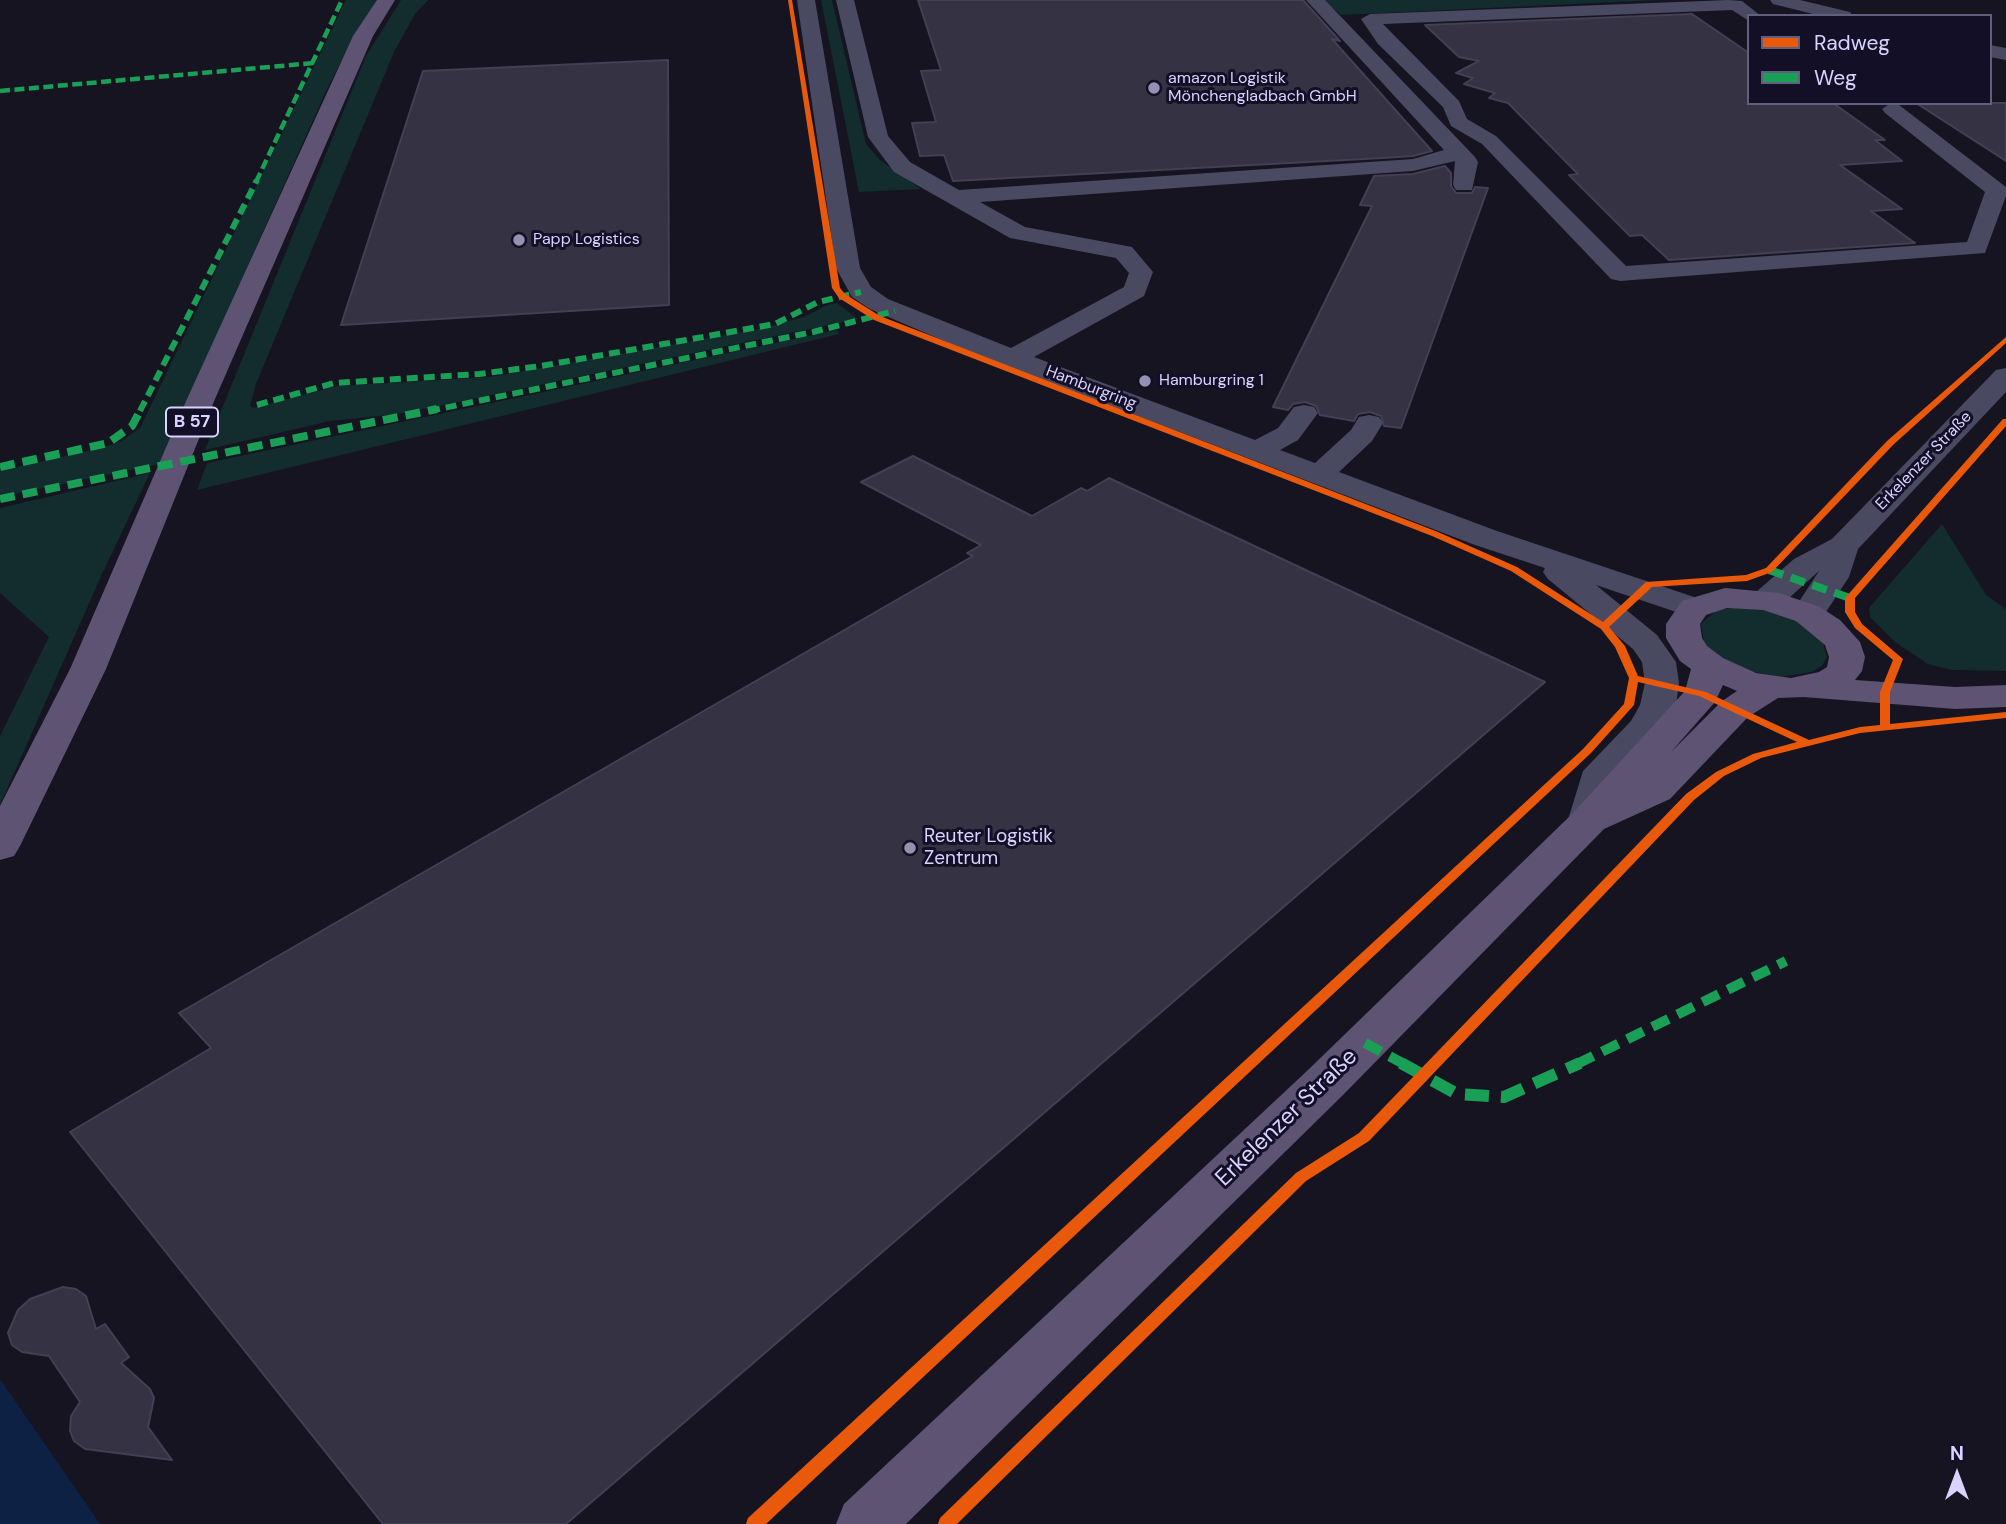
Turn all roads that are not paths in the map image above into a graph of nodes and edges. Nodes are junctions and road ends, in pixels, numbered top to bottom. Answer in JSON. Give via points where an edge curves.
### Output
{"nodes":[{"id":1,"x":386,"y":0,"type":"edge"},
{"id":2,"x":806,"y":0,"type":"edge"},
{"id":3,"x":845,"y":0,"type":"edge"},
{"id":4,"x":1315,"y":0,"type":"edge"},
{"id":5,"x":1779,"y":0,"type":"edge"},
{"id":6,"x":1749,"y":14,"type":"edge"},
{"id":7,"x":1836,"y":14,"type":"edge"},
{"id":8,"x":1886,"y":106,"type":"edge"},
{"id":9,"x":1457,"y":151,"type":"junction"},
{"id":10,"x":1464,"y":185,"type":"dead end"},
{"id":11,"x":955,"y":197,"type":"junction"},
{"id":12,"x":1013,"y":358,"type":"junction"},
{"id":13,"x":2006,"y":376,"type":"edge"},
{"id":14,"x":1304,"y":413,"type":"dead end"},
{"id":15,"x":1369,"y":423,"type":"dead end"},
{"id":16,"x":1257,"y":451,"type":"junction"},
{"id":17,"x":1320,"y":474,"type":"junction"},
{"id":18,"x":1486,"y":538,"type":"junction"},
{"id":19,"x":1843,"y":546,"type":"junction"},
{"id":20,"x":1559,"y":572,"type":"junction"},
{"id":21,"x":1768,"y":600,"type":"junction"},
{"id":22,"x":1808,"y":614,"type":"junction"},
{"id":23,"x":1688,"y":616,"type":"junction"},
{"id":24,"x":1847,"y":657,"type":"junction"},
{"id":25,"x":1710,"y":666,"type":"junction"},
{"id":26,"x":1662,"y":683,"type":"joint"},
{"id":27,"x":2006,"y":686,"type":"edge"},
{"id":28,"x":1769,"y":688,"type":"junction"},
{"id":29,"x":1811,"y":688,"type":"junction"},
{"id":30,"x":2006,"y":696,"type":"edge"},
{"id":31,"x":1586,"y":823,"type":"junction"},
{"id":32,"x":0,"y":846,"type":"edge"},
{"id":33,"x":865,"y":1524,"type":"edge"}],
"edges":[{"from":1,"to":32,"type":"main road","number":"B 57","via":[[363,36],[201,400],[89,669]]},
{"from":2,"to":12,"type":"street","name":"Hamburgring","via":[[848,268],[858,286],[879,304]]},
{"from":3,"to":11,"type":"street","via":[[878,137],[902,167]]},
{"from":4,"to":9,"type":"street"},
{"from":5,"to":7,"type":"street"},
{"from":6,"to":8,"type":"street","via":[[1737,5],[1370,19],[1385,40],[1452,105],[1458,122],[1489,140],[1620,274],[1977,248],[1997,190]]},
{"from":9,"to":10,"type":"street","via":[[1467,162]]},
{"from":9,"to":11,"type":"street","via":[[1411,171]]},
{"from":11,"to":12,"type":"street","via":[[1018,233],[1124,252],[1140,272],[1135,291]]},
{"from":12,"to":16,"type":"street","name":"Hamburgring"},
{"from":13,"to":19,"type":"street","name":"Erkelenzer Straße"},
{"from":14,"to":16,"type":"street","via":[[1288,434]]},
{"from":15,"to":17,"type":"street"},
{"from":16,"to":17,"type":"street","name":"Hamburgring"},
{"from":17,"to":18,"type":"street","name":"Hamburgring"},
{"from":18,"to":20,"type":"street"},
{"from":18,"to":23,"type":"street"},
{"from":19,"to":21,"type":"street","via":[[1805,566]]},
{"from":19,"to":22,"type":"street","via":[[1833,577]]},
{"from":20,"to":23,"type":"street"},
{"from":20,"to":26,"type":"street","via":[[1645,642],[1659,662]]},
{"from":21,"to":22,"type":"main road"},
{"from":21,"to":23,"type":"main road","via":[[1725,598]]},
{"from":22,"to":24,"type":"main road","via":[[1828,626],[1842,642]]},
{"from":23,"to":25,"type":"main road","via":[[1684,638],[1693,653]]},
{"from":24,"to":27,"type":"main road","via":[[1926,681]]},
{"from":24,"to":29,"type":"main road","via":[[1844,671]]},
{"from":25,"to":28,"type":"main road"},
{"from":25,"to":31,"type":"main road","via":[[1702,694]]},
{"from":26,"to":31,"type":"street","name":"Erkelenzer Straße","via":[[1658,705],[1644,728],[1601,771]]},
{"from":28,"to":29,"type":"main road"},
{"from":28,"to":31,"type":"main road","via":[[1735,709],[1656,790]]},
{"from":29,"to":30,"type":"main road","via":[[1955,698]]},
{"from":31,"to":33,"type":"main road","name":"Erkelenzer Straße","via":[[1325,1083]]}]}
